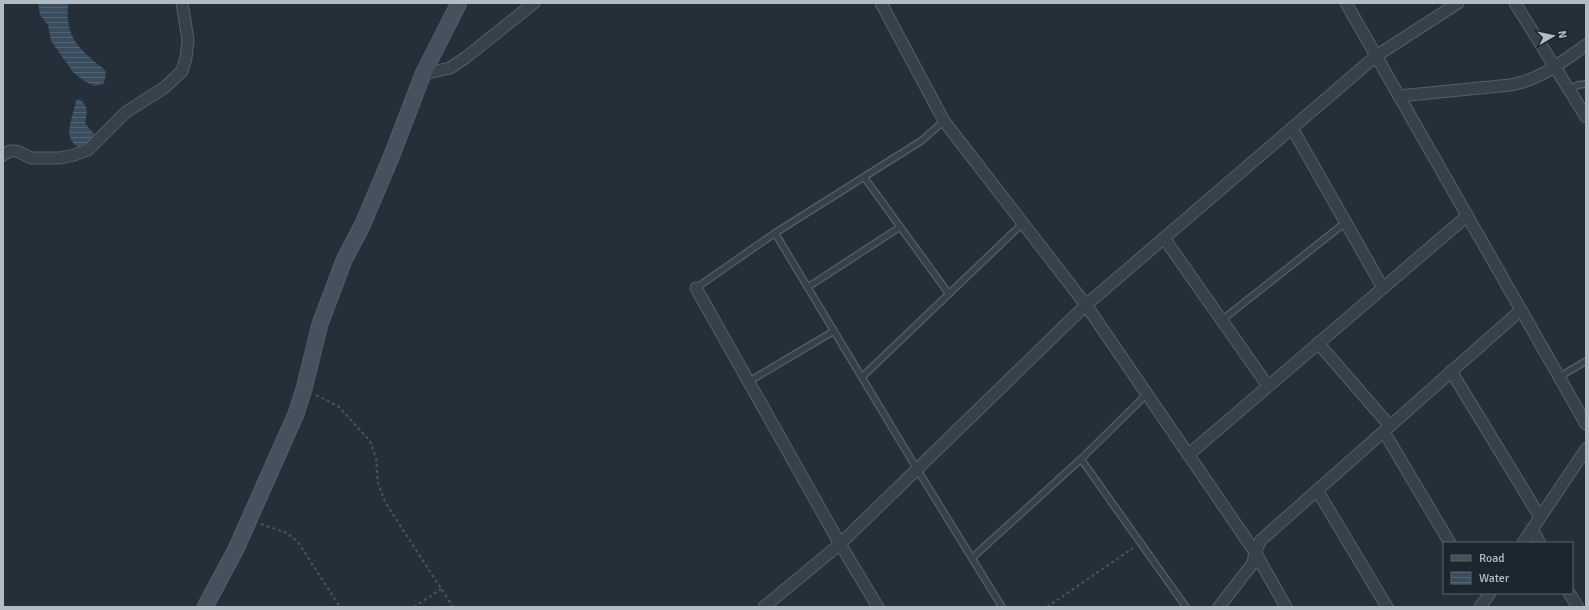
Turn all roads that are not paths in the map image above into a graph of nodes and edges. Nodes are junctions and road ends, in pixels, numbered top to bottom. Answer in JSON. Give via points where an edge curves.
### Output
{"nodes":[{"id":1,"x":182,"y":3,"type":"edge"},
{"id":2,"x":459,"y":3,"type":"edge"},
{"id":3,"x":534,"y":3,"type":"edge"},
{"id":4,"x":881,"y":3,"type":"edge"},
{"id":5,"x":1346,"y":3,"type":"edge"},
{"id":6,"x":1458,"y":3,"type":"edge"},
{"id":7,"x":1515,"y":3,"type":"edge"},
{"id":8,"x":1586,"y":45,"type":"edge"},
{"id":9,"x":1376,"y":56,"type":"junction"},
{"id":10,"x":1554,"y":67,"type":"junction"},
{"id":11,"x":423,"y":74,"type":"junction"},
{"id":12,"x":1586,"y":84,"type":"edge"},
{"id":13,"x":1569,"y":90,"type":"junction"},
{"id":14,"x":1399,"y":96,"type":"junction"},
{"id":15,"x":1586,"y":117,"type":"edge"},
{"id":16,"x":944,"y":122,"type":"junction"},
{"id":17,"x":1292,"y":128,"type":"junction"},
{"id":18,"x":5,"y":150,"type":"edge"},
{"id":19,"x":864,"y":177,"type":"junction"},
{"id":20,"x":1467,"y":216,"type":"junction"},
{"id":21,"x":1346,"y":222,"type":"junction"},
{"id":22,"x":1023,"y":223,"type":"junction"},
{"id":23,"x":900,"y":227,"type":"junction"},
{"id":24,"x":775,"y":233,"type":"junction"},
{"id":25,"x":1164,"y":238,"type":"junction"},
{"id":26,"x":696,"y":288,"type":"joint"},
{"id":27,"x":808,"y":288,"type":"junction"},
{"id":28,"x":1383,"y":288,"type":"junction"},
{"id":29,"x":949,"y":294,"type":"junction"},
{"id":30,"x":1086,"y":305,"type":"junction"},
{"id":31,"x":1521,"y":310,"type":"junction"},
{"id":32,"x":1222,"y":320,"type":"junction"},
{"id":33,"x":834,"y":331,"type":"junction"},
{"id":34,"x":1318,"y":343,"type":"junction"},
{"id":35,"x":1586,"y":361,"type":"edge"},
{"id":36,"x":1451,"y":371,"type":"junction"},
{"id":37,"x":862,"y":377,"type":"junction"},
{"id":38,"x":1559,"y":377,"type":"junction"},
{"id":39,"x":748,"y":382,"type":"junction"},
{"id":40,"x":1268,"y":386,"type":"junction"},
{"id":41,"x":1147,"y":394,"type":"junction"},
{"id":42,"x":1586,"y":424,"type":"edge"},
{"id":43,"x":1387,"y":429,"type":"junction"},
{"id":44,"x":1586,"y":449,"type":"edge"},
{"id":45,"x":1188,"y":455,"type":"junction"},
{"id":46,"x":1081,"y":459,"type":"junction"},
{"id":47,"x":917,"y":469,"type":"junction"},
{"id":48,"x":1317,"y":490,"type":"junction"},
{"id":49,"x":1540,"y":517,"type":"junction"},
{"id":50,"x":1532,"y":529,"type":"junction"},
{"id":51,"x":1449,"y":542,"type":"edge"},
{"id":52,"x":1524,"y":542,"type":"edge"},
{"id":53,"x":1539,"y":542,"type":"edge"},
{"id":54,"x":840,"y":544,"type":"junction"},
{"id":55,"x":1255,"y":552,"type":"junction"},
{"id":56,"x":972,"y":558,"type":"junction"},
{"id":57,"x":1570,"y":594,"type":"edge"},
{"id":58,"x":205,"y":607,"type":"edge"},
{"id":59,"x":764,"y":607,"type":"edge"},
{"id":60,"x":878,"y":607,"type":"edge"},
{"id":61,"x":1002,"y":607,"type":"edge"},
{"id":62,"x":1186,"y":607,"type":"edge"},
{"id":63,"x":1219,"y":607,"type":"edge"},
{"id":64,"x":1286,"y":607,"type":"edge"},
{"id":65,"x":1387,"y":607,"type":"edge"},
{"id":66,"x":1578,"y":607,"type":"edge"}],
"edges":[{"from":1,"to":18,"type":"street","via":[[188,40],[186,58],[182,71],[164,88],[126,112],[88,150],[74,156],[31,158],[16,151]]},
{"from":2,"to":11,"type":"street"},
{"from":3,"to":11,"type":"street","via":[[454,65]]},
{"from":4,"to":16,"type":"street"},
{"from":5,"to":9,"type":"street"},
{"from":6,"to":9,"type":"street"},
{"from":7,"to":10,"type":"street"},
{"from":8,"to":10,"type":"street"},
{"from":9,"to":14,"type":"street"},
{"from":9,"to":17,"type":"street"},
{"from":10,"to":13,"type":"street"},
{"from":10,"to":14,"type":"street","via":[[1519,83]]},
{"from":11,"to":58,"type":"street","via":[[392,155],[362,226],[344,260],[320,324],[296,414],[236,549]]},
{"from":12,"to":13,"type":"lane"},
{"from":13,"to":15,"type":"street"},
{"from":14,"to":20,"type":"street"},
{"from":16,"to":19,"type":"lane","via":[[920,141]]},
{"from":16,"to":22,"type":"street"},
{"from":17,"to":21,"type":"street"},
{"from":17,"to":25,"type":"street"},
{"from":19,"to":23,"type":"lane"},
{"from":19,"to":24,"type":"lane"},
{"from":20,"to":28,"type":"street"},
{"from":20,"to":31,"type":"street"},
{"from":21,"to":28,"type":"street"},
{"from":21,"to":32,"type":"lane"},
{"from":22,"to":29,"type":"lane"},
{"from":22,"to":30,"type":"street"},
{"from":23,"to":27,"type":"lane"},
{"from":23,"to":29,"type":"lane"},
{"from":24,"to":26,"type":"lane"},
{"from":24,"to":27,"type":"lane"},
{"from":25,"to":30,"type":"street"},
{"from":25,"to":32,"type":"street"},
{"from":26,"to":39,"type":"street"},
{"from":27,"to":33,"type":"lane"},
{"from":28,"to":34,"type":"street"},
{"from":29,"to":37,"type":"lane"},
{"from":30,"to":41,"type":"street"},
{"from":30,"to":47,"type":"street"},
{"from":31,"to":36,"type":"street"},
{"from":31,"to":38,"type":"street"},
{"from":32,"to":40,"type":"street"},
{"from":33,"to":37,"type":"lane"},
{"from":33,"to":39,"type":"lane"},
{"from":34,"to":40,"type":"street"},
{"from":34,"to":43,"type":"street"},
{"from":35,"to":38,"type":"lane"},
{"from":36,"to":43,"type":"street"},
{"from":36,"to":49,"type":"street"},
{"from":37,"to":47,"type":"lane"},
{"from":38,"to":42,"type":"street"},
{"from":39,"to":54,"type":"street"},
{"from":40,"to":45,"type":"street"},
{"from":41,"to":45,"type":"street"},
{"from":41,"to":46,"type":"lane"},
{"from":43,"to":48,"type":"street"},
{"from":43,"to":51,"type":"street"},
{"from":44,"to":49,"type":"street"},
{"from":45,"to":55,"type":"street"},
{"from":46,"to":56,"type":"lane"},
{"from":46,"to":62,"type":"lane"},
{"from":47,"to":54,"type":"street"},
{"from":47,"to":56,"type":"lane"},
{"from":48,"to":55,"type":"street","via":[[1261,540]]},
{"from":48,"to":65,"type":"street"},
{"from":49,"to":50,"type":"street"},
{"from":50,"to":52,"type":"street"},
{"from":50,"to":53,"type":"street"},
{"from":54,"to":59,"type":"street"},
{"from":54,"to":60,"type":"street"},
{"from":55,"to":63,"type":"street","via":[[1250,568]]},
{"from":55,"to":64,"type":"street"},
{"from":56,"to":61,"type":"lane"},
{"from":57,"to":66,"type":"street"}]}
